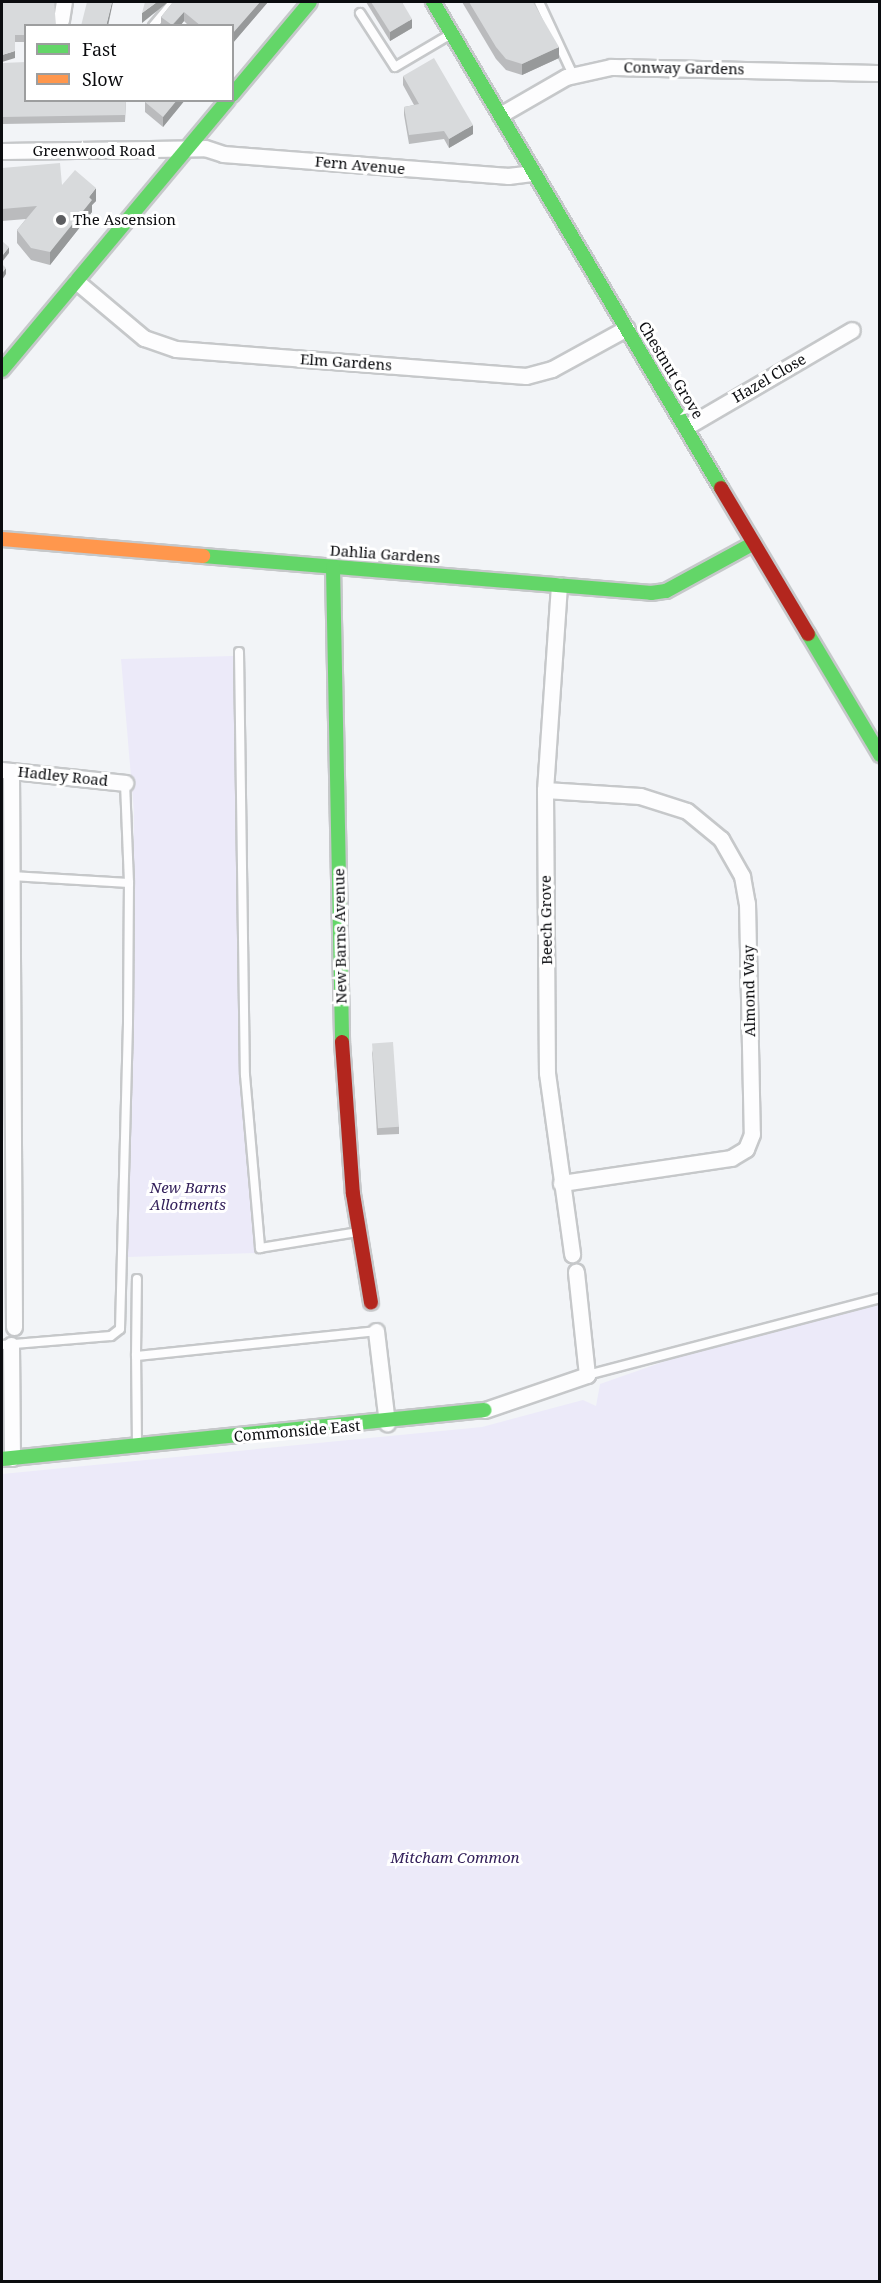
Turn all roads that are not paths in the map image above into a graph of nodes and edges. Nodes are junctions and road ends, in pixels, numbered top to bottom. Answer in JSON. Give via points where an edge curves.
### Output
{"nodes":[{"id":1,"x":64,"y":2,"type":"edge"},
{"id":2,"x":173,"y":2,"type":"edge"},
{"id":3,"x":310,"y":2,"type":"edge"},
{"id":4,"x":433,"y":2,"type":"edge"},
{"id":5,"x":539,"y":2,"type":"edge"},
{"id":6,"x":360,"y":13,"type":"dead end"},
{"id":7,"x":61,"y":20,"type":"dead end"},
{"id":8,"x":155,"y":24,"type":"edge"},
{"id":9,"x":452,"y":34,"type":"junction"},
{"id":10,"x":879,"y":73,"type":"edge"},
{"id":11,"x":573,"y":75,"type":"junction"},
{"id":12,"x":234,"y":93,"type":"edge"},
{"id":13,"x":226,"y":102,"type":"edge"},
{"id":14,"x":500,"y":115,"type":"junction"},
{"id":15,"x":187,"y":150,"type":"junction"},
{"id":16,"x":2,"y":151,"type":"edge"},
{"id":17,"x":534,"y":173,"type":"junction"},
{"id":18,"x":76,"y":281,"type":"junction"},
{"id":19,"x":627,"y":328,"type":"junction"},
{"id":20,"x":852,"y":330,"type":"dead end"},
{"id":21,"x":2,"y":370,"type":"edge"},
{"id":22,"x":686,"y":427,"type":"junction"},
{"id":23,"x":2,"y":539,"type":"edge"},
{"id":24,"x":754,"y":543,"type":"junction"},
{"id":25,"x":333,"y":567,"type":"junction"},
{"id":26,"x":559,"y":585,"type":"junction"},
{"id":27,"x":239,"y":652,"type":"dead end"},
{"id":28,"x":879,"y":755,"type":"edge"},
{"id":29,"x":6,"y":771,"type":"edge"},
{"id":30,"x":124,"y":783,"type":"joint"},
{"id":31,"x":545,"y":790,"type":"junction"},
{"id":32,"x":10,"y":876,"type":"junction"},
{"id":33,"x":129,"y":883,"type":"junction"},
{"id":34,"x":561,"y":1183,"type":"junction"},
{"id":35,"x":358,"y":1232,"type":"junction"},
{"id":36,"x":572,"y":1254,"type":"dead end"},
{"id":37,"x":576,"y":1272,"type":"dead end"},
{"id":38,"x":137,"y":1279,"type":"dead end"},
{"id":39,"x":879,"y":1298,"type":"edge"},
{"id":40,"x":371,"y":1303,"type":"dead end"},
{"id":41,"x":14,"y":1327,"type":"dead end"},
{"id":42,"x":376,"y":1331,"type":"joint"},
{"id":43,"x":6,"y":1345,"type":"edge"},
{"id":44,"x":136,"y":1356,"type":"junction"},
{"id":45,"x":586,"y":1375,"type":"junction"},
{"id":46,"x":485,"y":1410,"type":"joint"},
{"id":47,"x":387,"y":1423,"type":"junction"},
{"id":48,"x":137,"y":1446,"type":"junction"},
{"id":49,"x":7,"y":1459,"type":"edge"}],
"edges":[{"from":1,"to":7,"type":"street"},
{"from":2,"to":8,"type":"lane"},
{"from":3,"to":12,"type":"street"},
{"from":4,"to":9,"type":"street","name":"Chestnut Grove"},
{"from":5,"to":11,"type":"lane"},
{"from":6,"to":9,"type":"lane","via":[[395,68]]},
{"from":9,"to":14,"type":"street","name":"Chestnut Grove"},
{"from":10,"to":11,"type":"street","name":"Conway Gardens","via":[[621,67]]},
{"from":11,"to":14,"type":"street","name":"Conway Gardens"},
{"from":13,"to":15,"type":"street"},
{"from":14,"to":17,"type":"street","name":"Chestnut Grove"},
{"from":15,"to":16,"type":"street","name":"Greenwood Road"},
{"from":15,"to":17,"type":"street","name":"Fern Avenue","via":[[508,176]]},
{"from":15,"to":18,"type":"street"},
{"from":17,"to":19,"type":"street","name":"Chestnut Grove"},
{"from":18,"to":19,"type":"street","name":"Elm Gardens","via":[[144,338],[176,349],[526,376],[552,369]]},
{"from":18,"to":21,"type":"street"},
{"from":19,"to":22,"type":"street","name":"Chestnut Grove"},
{"from":20,"to":22,"type":"street","name":"Hazel Close"},
{"from":22,"to":24,"type":"street","name":"Chestnut Grove"},
{"from":23,"to":25,"type":"street","name":"Dahlia Gardens"},
{"from":24,"to":26,"type":"street","name":"Dahlia Gardens","via":[[666,591]]},
{"from":24,"to":28,"type":"street","name":"Chestnut Grove"},
{"from":25,"to":26,"type":"street","name":"Dahlia Gardens"},
{"from":25,"to":35,"type":"street","name":"New Barns Avenue","via":[[343,1069]]},
{"from":26,"to":31,"type":"street","name":"Beech Grove"},
{"from":27,"to":35,"type":"lane","via":[[244,1075],[260,1248]]},
{"from":29,"to":30,"type":"street","name":"Hadley Road"},
{"from":29,"to":32,"type":"street"},
{"from":30,"to":33,"type":"lane"},
{"from":31,"to":34,"type":"street","name":"Beech Grove","via":[[548,1096]]},
{"from":31,"to":34,"type":"street","name":"Almond Way","via":[[640,796],[687,811],[721,839],[742,876],[747,903],[752,1134],[746,1149],[730,1158]]},
{"from":32,"to":33,"type":"lane"},
{"from":32,"to":41,"type":"street"},
{"from":33,"to":43,"type":"lane","via":[[120,1329],[111,1336]]},
{"from":34,"to":36,"type":"street","name":"Beech Grove"},
{"from":35,"to":40,"type":"street","name":"New Barns Avenue"},
{"from":37,"to":45,"type":"street"},
{"from":38,"to":44,"type":"lane"},
{"from":39,"to":45,"type":"lane"},
{"from":42,"to":44,"type":"lane"},
{"from":42,"to":47,"type":"street"},
{"from":43,"to":49,"type":"street"},
{"from":44,"to":48,"type":"lane"},
{"from":45,"to":46,"type":"street","name":"Commonside East"},
{"from":46,"to":47,"type":"street","name":"Commonside East"},
{"from":47,"to":48,"type":"street","name":"Commonside East"},
{"from":48,"to":49,"type":"street","name":"Commonside East"}]}
